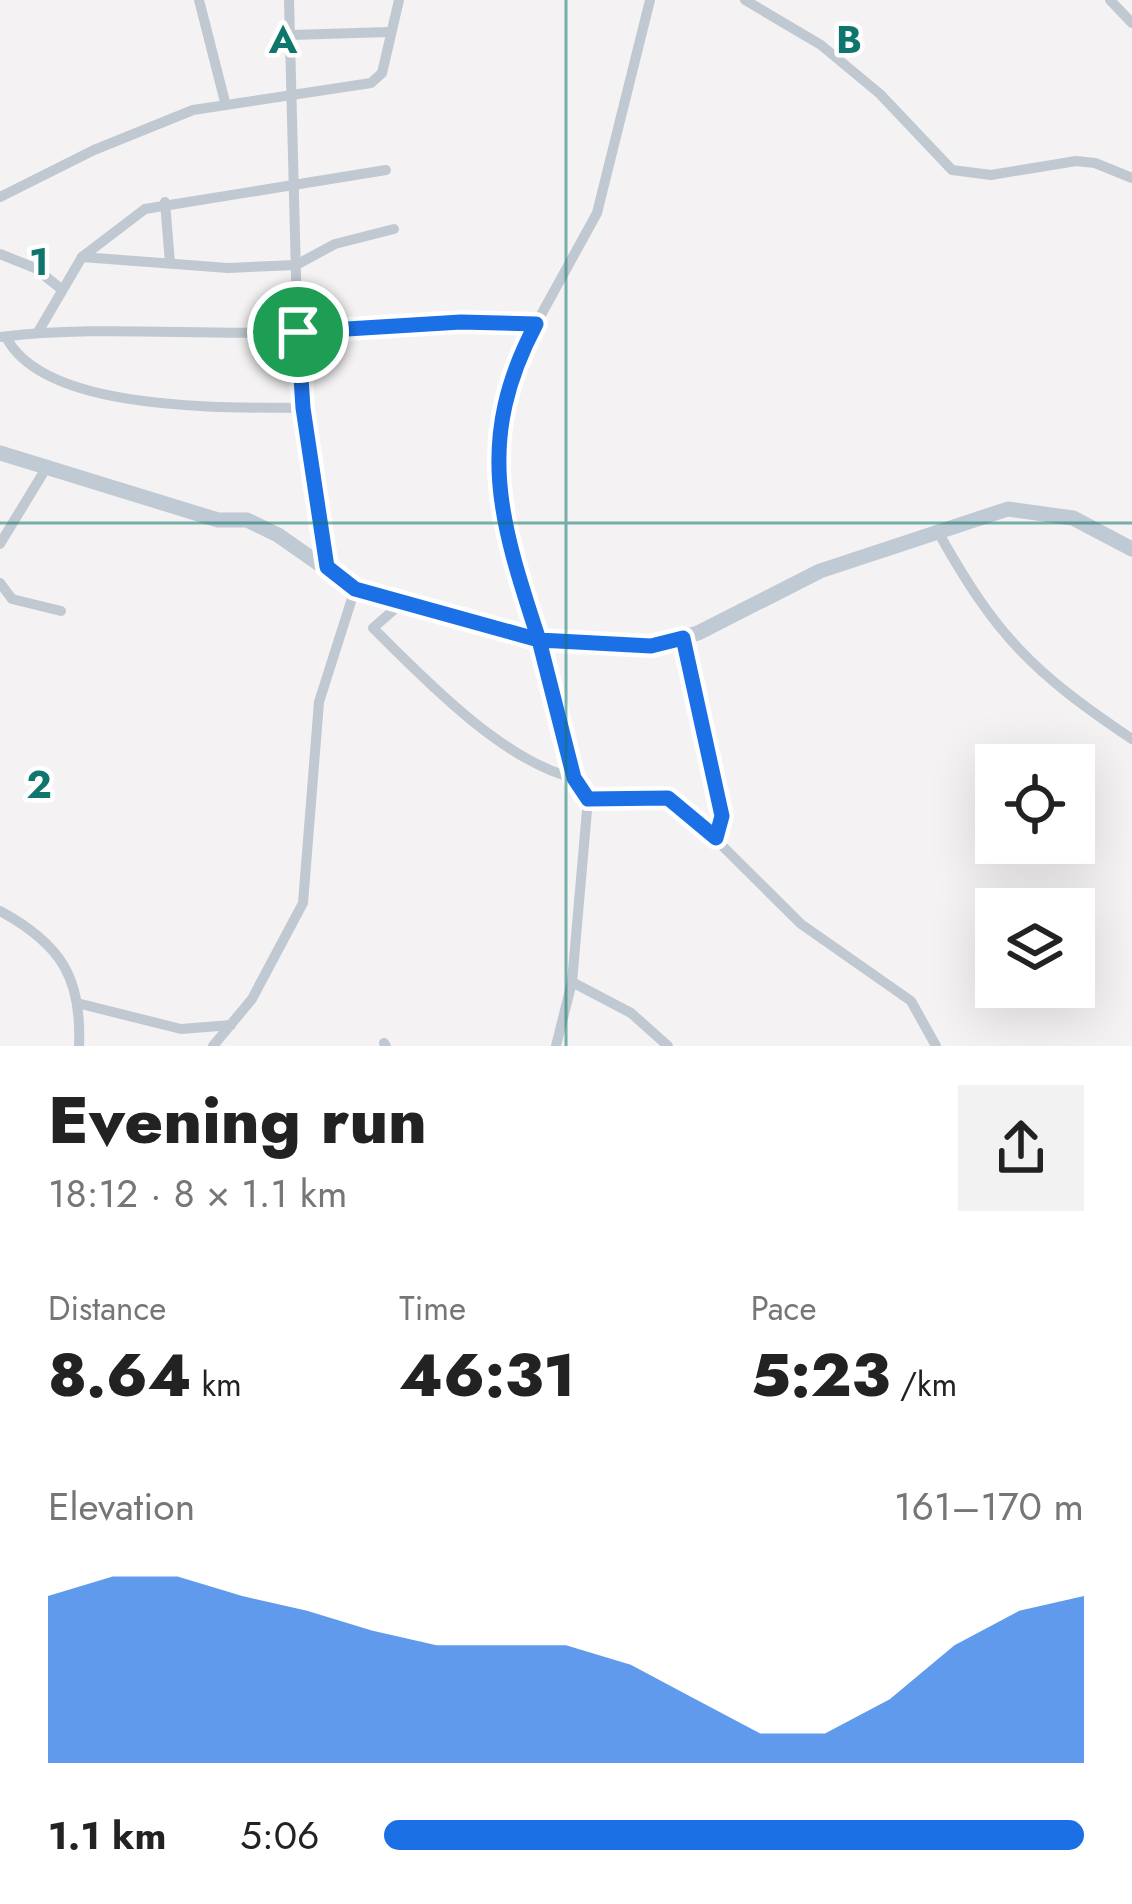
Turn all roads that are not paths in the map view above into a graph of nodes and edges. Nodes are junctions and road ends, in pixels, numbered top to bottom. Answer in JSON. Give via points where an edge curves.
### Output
{"nodes":[{"id":1,"x":200,"y":0,"type":"edge"},
{"id":2,"x":289,"y":0,"type":"edge"},
{"id":3,"x":400,"y":0,"type":"edge"},
{"id":4,"x":650,"y":0,"type":"edge"},
{"id":5,"x":745,"y":0,"type":"edge"},
{"id":6,"x":1110,"y":0,"type":"edge"},
{"id":7,"x":1132,"y":23,"type":"edge"},
{"id":8,"x":389,"y":32,"type":"junction"},
{"id":9,"x":291,"y":35,"type":"junction"},
{"id":10,"x":293,"y":92,"type":"junction"},
{"id":11,"x":225,"y":102,"type":"junction"},
{"id":12,"x":386,"y":170,"type":"dead end"},
{"id":13,"x":1132,"y":178,"type":"edge"},
{"id":14,"x":296,"y":184,"type":"junction"},
{"id":15,"x":0,"y":197,"type":"edge"},
{"id":16,"x":165,"y":202,"type":"junction"},
{"id":17,"x":394,"y":230,"type":"dead end"},
{"id":18,"x":0,"y":254,"type":"edge"},
{"id":19,"x":82,"y":257,"type":"junction"},
{"id":20,"x":170,"y":263,"type":"junction"},
{"id":21,"x":296,"y":265,"type":"junction"},
{"id":22,"x":60,"y":288,"type":"junction"},
{"id":23,"x":536,"y":324,"type":"junction"},
{"id":24,"x":38,"y":332,"type":"junction"},
{"id":25,"x":298,"y":332,"type":"junction"},
{"id":26,"x":3,"y":337,"type":"edge"},
{"id":27,"x":303,"y":408,"type":"junction"},
{"id":28,"x":0,"y":453,"type":"edge"},
{"id":29,"x":48,"y":465,"type":"junction"},
{"id":30,"x":938,"y":530,"type":"junction"},
{"id":31,"x":0,"y":544,"type":"edge"},
{"id":32,"x":1132,"y":549,"type":"edge"},
{"id":33,"x":327,"y":567,"type":"junction"},
{"id":34,"x":0,"y":583,"type":"edge"},
{"id":35,"x":355,"y":589,"type":"junction"},
{"id":36,"x":404,"y":601,"type":"junction"},
{"id":37,"x":62,"y":611,"type":"dead end"},
{"id":38,"x":683,"y":638,"type":"junction"},
{"id":39,"x":539,"y":640,"type":"junction"},
{"id":40,"x":1132,"y":740,"type":"edge"},
{"id":41,"x":574,"y":778,"type":"junction"},
{"id":42,"x":588,"y":799,"type":"junction"},
{"id":43,"x":716,"y":838,"type":"junction"},
{"id":44,"x":0,"y":911,"type":"edge"},
{"id":45,"x":572,"y":982,"type":"junction"},
{"id":46,"x":81,"y":1004,"type":"junction"},
{"id":47,"x":231,"y":1025,"type":"junction"},
{"id":48,"x":79,"y":1046,"type":"edge"},
{"id":49,"x":213,"y":1046,"type":"edge"},
{"id":50,"x":556,"y":1046,"type":"edge"},
{"id":51,"x":668,"y":1046,"type":"edge"},
{"id":52,"x":936,"y":1046,"type":"edge"}],
"edges":[{"from":1,"to":11,"type":"street"},
{"from":2,"to":9,"type":"street"},
{"from":3,"to":8,"type":"street"},
{"from":4,"to":23,"type":"street","via":[[597,213]]},
{"from":5,"to":13,"type":"street","via":[[880,94],[952,170],[991,175],[1076,161]]},
{"from":6,"to":7,"type":"street"},
{"from":8,"to":9,"type":"street"},
{"from":8,"to":10,"type":"street","via":[[382,74],[371,82]]},
{"from":9,"to":10,"type":"street"},
{"from":10,"to":11,"type":"street"},
{"from":10,"to":14,"type":"street"},
{"from":11,"to":15,"type":"street","via":[[94,150]]},
{"from":12,"to":14,"type":"street"},
{"from":14,"to":16,"type":"street"},
{"from":14,"to":21,"type":"street"},
{"from":16,"to":19,"type":"street","via":[[129,218]]},
{"from":16,"to":20,"type":"street"},
{"from":17,"to":21,"type":"street","via":[[335,244]]},
{"from":18,"to":22,"type":"street"},
{"from":19,"to":20,"type":"street"},
{"from":19,"to":22,"type":"street"},
{"from":20,"to":21,"type":"street"},
{"from":21,"to":25,"type":"street"},
{"from":22,"to":24,"type":"street"},
{"from":23,"to":25,"type":"street"},
{"from":23,"to":39,"type":"street","via":[[506,393],[496,464],[502,520]]},
{"from":24,"to":25,"type":"street"},
{"from":24,"to":26,"type":"street"},
{"from":25,"to":27,"type":"street"},
{"from":26,"to":27,"type":"street","via":[[26,366],[55,380],[147,401]]},
{"from":27,"to":33,"type":"street"},
{"from":28,"to":29,"type":"street"},
{"from":29,"to":31,"type":"street"},
{"from":29,"to":33,"type":"street","via":[[218,520],[247,520]]},
{"from":30,"to":32,"type":"street","via":[[976,515],[1037,509]]},
{"from":30,"to":38,"type":"street","via":[[820,572]]},
{"from":30,"to":40,"type":"street","via":[[993,626],[1072,699]]},
{"from":33,"to":35,"type":"street"},
{"from":34,"to":37,"type":"street","via":[[12,599]]},
{"from":35,"to":36,"type":"street"},
{"from":35,"to":47,"type":"street","via":[[320,702],[303,903]]},
{"from":36,"to":39,"type":"street"},
{"from":36,"to":41,"type":"street","via":[[373,628],[505,745]]},
{"from":38,"to":39,"type":"street","via":[[651,646]]},
{"from":38,"to":43,"type":"street","via":[[722,816]]},
{"from":39,"to":41,"type":"street"},
{"from":41,"to":42,"type":"street"},
{"from":42,"to":43,"type":"street","via":[[668,798]]},
{"from":42,"to":45,"type":"street"},
{"from":43,"to":52,"type":"street","via":[[801,924],[916,1006]]},
{"from":44,"to":46,"type":"street","via":[[44,941]]},
{"from":45,"to":50,"type":"street"},
{"from":45,"to":51,"type":"street","via":[[631,1013]]},
{"from":46,"to":47,"type":"street","via":[[182,1029]]},
{"from":46,"to":48,"type":"street"},
{"from":47,"to":49,"type":"street"}]}
